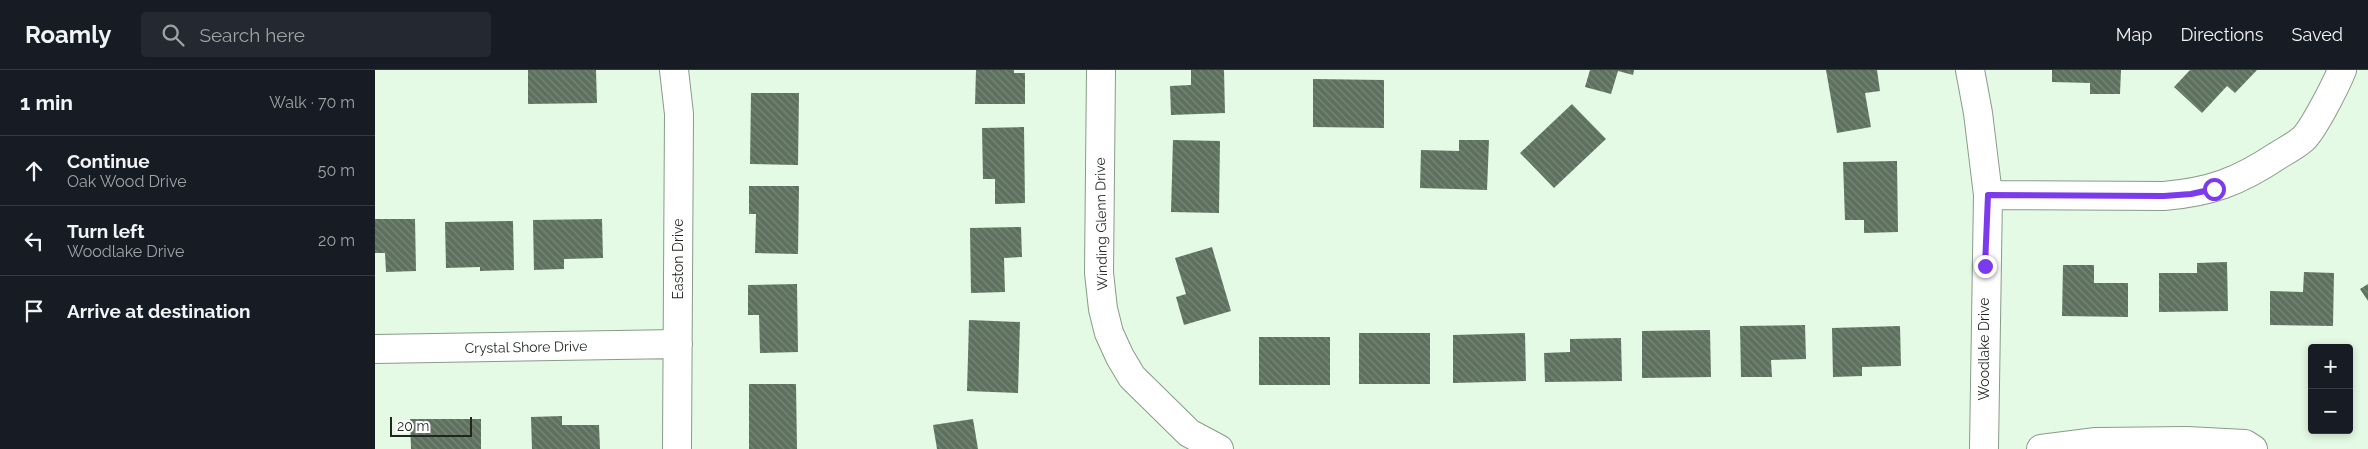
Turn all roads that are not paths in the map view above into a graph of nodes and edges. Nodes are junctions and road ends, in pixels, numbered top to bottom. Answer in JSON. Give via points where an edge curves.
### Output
{"nodes":[{"id":1,"x":674,"y":70,"type":"edge"},
{"id":2,"x":1101,"y":70,"type":"edge"},
{"id":3,"x":1970,"y":70,"type":"edge"},
{"id":4,"x":2342,"y":70,"type":"edge"},
{"id":5,"x":1988,"y":195,"type":"junction"},
{"id":6,"x":678,"y":344,"type":"junction"},
{"id":7,"x":375,"y":349,"type":"edge"},
{"id":8,"x":677,"y":449,"type":"edge"},
{"id":9,"x":1219,"y":449,"type":"edge"},
{"id":10,"x":1984,"y":449,"type":"edge"},
{"id":11,"x":2041,"y":449,"type":"edge"},
{"id":12,"x":2253,"y":449,"type":"edge"}],
"edges":[{"from":1,"to":6,"type":"street","name":"Easton Drive","via":[[679,114]]},
{"from":2,"to":9,"type":"street","name":"Winding Glenn Drive","via":[[1099,273],[1109,334],[1132,377],[1189,433]]},
{"from":3,"to":5,"type":"street","name":"Woodlake Drive"},
{"from":4,"to":5,"type":"street","via":[[2336,86],[2303,139],[2251,174],[2233,182],[2191,194],[2164,196]]},
{"from":5,"to":10,"type":"street","name":"Woodlake Drive"},
{"from":6,"to":7,"type":"street","name":"Crystal Shore Drive"},
{"from":6,"to":8,"type":"street","name":"Easton Drive"},
{"from":11,"to":12,"type":"street","via":[[2096,442],[2187,441],[2245,444]]}]}
